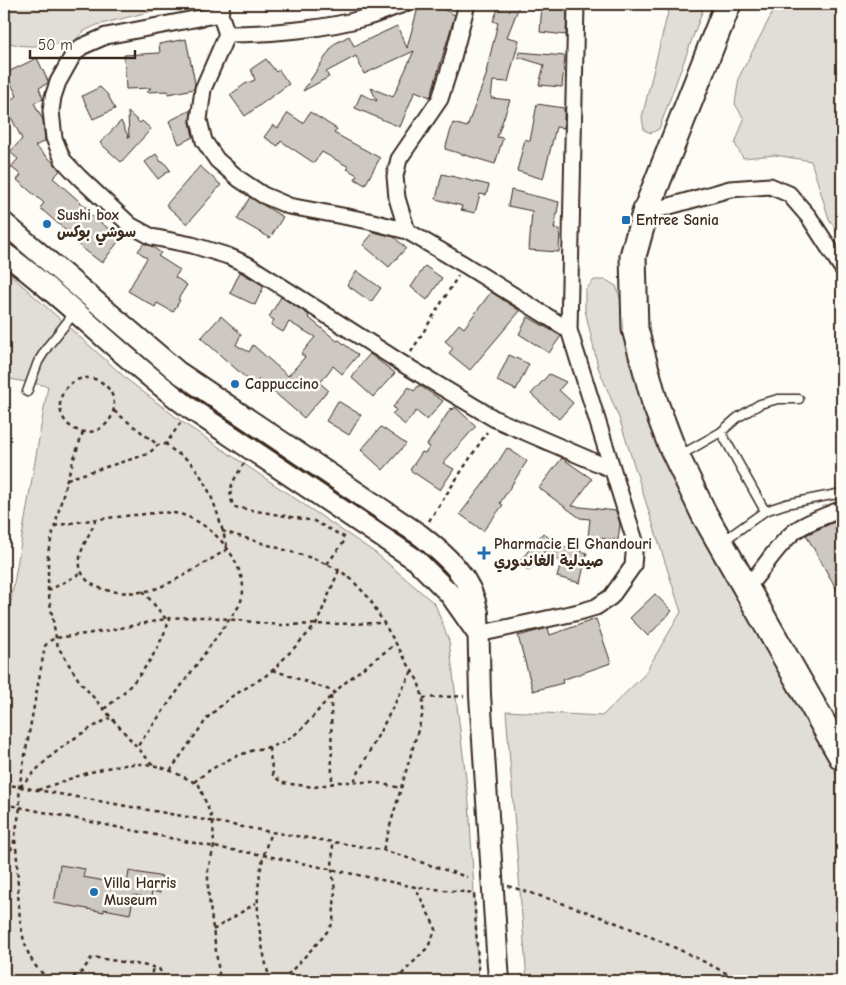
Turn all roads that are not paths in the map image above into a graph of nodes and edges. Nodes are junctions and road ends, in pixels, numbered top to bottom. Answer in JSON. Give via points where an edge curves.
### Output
{"nodes":[{"id":1,"x":404,"y":4,"type":"edge"},
{"id":2,"x":467,"y":4,"type":"edge"},
{"id":3,"x":576,"y":4,"type":"edge"},
{"id":4,"x":728,"y":4,"type":"edge"},
{"id":5,"x":221,"y":9,"type":"edge"},
{"id":6,"x":227,"y":34,"type":"junction"},
{"id":7,"x":645,"y":213,"type":"junction"},
{"id":8,"x":4,"y":223,"type":"edge"},
{"id":9,"x":407,"y":231,"type":"junction"},
{"id":10,"x":4,"y":253,"type":"edge"},
{"id":11,"x":842,"y":268,"type":"edge"},
{"id":12,"x":76,"y":311,"type":"junction"},
{"id":13,"x":570,"y":330,"type":"junction"},
{"id":14,"x":27,"y":392,"type":"dead end"},
{"id":15,"x":799,"y":399,"type":"dead end"},
{"id":16,"x":721,"y":432,"type":"junction"},
{"id":17,"x":677,"y":457,"type":"junction"},
{"id":18,"x":611,"y":469,"type":"junction"},
{"id":19,"x":842,"y":493,"type":"edge"},
{"id":20,"x":765,"y":511,"type":"junction"},
{"id":21,"x":841,"y":514,"type":"edge"},
{"id":22,"x":721,"y":543,"type":"junction"},
{"id":23,"x":747,"y":587,"type":"junction"},
{"id":24,"x":478,"y":634,"type":"junction"},
{"id":25,"x":842,"y":757,"type":"edge"},
{"id":26,"x":499,"y":981,"type":"edge"}],
"edges":[{"from":1,"to":6,"type":"street","via":[[366,17],[327,25],[262,34]]},
{"from":2,"to":9,"type":"street","via":[[440,98],[399,160],[395,176],[397,198]]},
{"from":3,"to":13,"type":"street"},
{"from":4,"to":7,"type":"main road"},
{"from":5,"to":6,"type":"street"},
{"from":5,"to":18,"type":"street","via":[[106,36],[81,47],[72,57],[53,97],[54,138],[64,160],[130,225],[152,237],[192,245],[248,265],[496,419]]},
{"from":6,"to":9,"type":"street","via":[[203,89],[199,120],[204,141],[217,160],[263,195],[288,206]]},
{"from":7,"to":11,"type":"street","via":[[730,189],[770,186],[789,194],[809,217]]},
{"from":7,"to":17,"type":"main road","via":[[634,256],[634,329],[655,403]]},
{"from":8,"to":24,"type":"street","via":[[178,372],[420,535],[446,557],[468,582],[476,602]]},
{"from":9,"to":13,"type":"street"},
{"from":10,"to":12,"type":"street"},
{"from":12,"to":14,"type":"lane","via":[[38,362]]},
{"from":12,"to":24,"type":"street","via":[[190,409],[416,560],[434,576]]},
{"from":13,"to":18,"type":"street"},
{"from":15,"to":16,"type":"lane","via":[[778,399],[760,404]]},
{"from":16,"to":17,"type":"lane"},
{"from":16,"to":20,"type":"lane"},
{"from":17,"to":22,"type":"main road"},
{"from":18,"to":24,"type":"street","via":[[635,541],[634,566],[611,597],[596,607],[579,612]]},
{"from":19,"to":20,"type":"lane"},
{"from":20,"to":22,"type":"lane"},
{"from":21,"to":23,"type":"street","via":[[796,530]]},
{"from":22,"to":23,"type":"main road"},
{"from":23,"to":25,"type":"main road"},
{"from":24,"to":26,"type":"street"}]}
